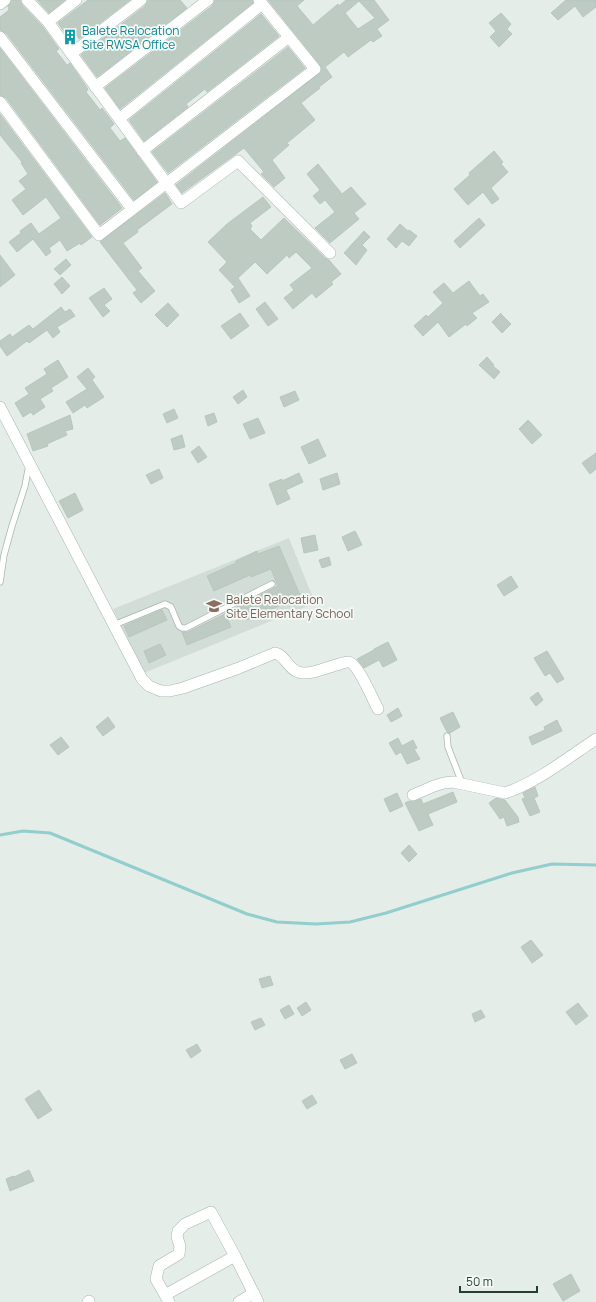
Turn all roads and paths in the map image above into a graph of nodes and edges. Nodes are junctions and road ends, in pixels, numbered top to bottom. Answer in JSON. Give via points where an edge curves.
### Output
{"nodes":[{"id":1,"x":6,"y":0,"type":"edge"},
{"id":2,"x":27,"y":0,"type":"edge"},
{"id":3,"x":76,"y":0,"type":"edge"},
{"id":4,"x":142,"y":0,"type":"edge"},
{"id":5,"x":208,"y":0,"type":"edge"},
{"id":6,"x":260,"y":2,"type":"edge"},
{"id":7,"x":0,"y":4,"type":"edge"},
{"id":8,"x":48,"y":22,"type":"junction"},
{"id":9,"x":0,"y":37,"type":"edge"},
{"id":10,"x":289,"y":37,"type":"junction"},
{"id":11,"x":71,"y":54,"type":"junction"},
{"id":12,"x":95,"y":87,"type":"junction"},
{"id":13,"x":0,"y":102,"type":"edge"},
{"id":14,"x":119,"y":119,"type":"junction"},
{"id":15,"x":142,"y":151,"type":"junction"},
{"id":16,"x":166,"y":183,"type":"junction"},
{"id":17,"x":132,"y":210,"type":"junction"},
{"id":18,"x":330,"y":254,"type":"dead end"},
{"id":19,"x":0,"y":407,"type":"edge"},
{"id":20,"x":30,"y":463,"type":"junction"},
{"id":21,"x":0,"y":582,"type":"edge"},
{"id":22,"x":272,"y":584,"type":"dead end"},
{"id":23,"x":114,"y":625,"type":"junction"},
{"id":24,"x":378,"y":709,"type":"dead end"},
{"id":25,"x":447,"y":736,"type":"dead end"},
{"id":26,"x":596,"y":739,"type":"edge"},
{"id":27,"x":462,"y":783,"type":"junction"},
{"id":28,"x":413,"y":795,"type":"dead end"},
{"id":29,"x":235,"y":1256,"type":"junction"},
{"id":30,"x":256,"y":1298,"type":"edge"},
{"id":31,"x":167,"y":1299,"type":"edge"},
{"id":32,"x":239,"y":1302,"type":"edge"}],
"edges":[{"from":1,"to":7,"type":"street"},
{"from":2,"to":8,"type":"street"},
{"from":3,"to":8,"type":"street"},
{"from":4,"to":11,"type":"street"},
{"from":5,"to":12,"type":"street"},
{"from":6,"to":10,"type":"street"},
{"from":6,"to":14,"type":"street"},
{"from":8,"to":11,"type":"street"},
{"from":9,"to":17,"type":"street"},
{"from":10,"to":15,"type":"street"},
{"from":10,"to":16,"type":"street","via":[[315,69]]},
{"from":11,"to":12,"type":"street"},
{"from":12,"to":14,"type":"street"},
{"from":13,"to":17,"type":"street","via":[[99,235]]},
{"from":14,"to":15,"type":"street"},
{"from":15,"to":16,"type":"street"},
{"from":16,"to":17,"type":"street"},
{"from":16,"to":18,"type":"street","via":[[181,203],[238,161]]},
{"from":19,"to":20,"type":"street"},
{"from":20,"to":21,"type":"lane","via":[[4,555]]},
{"from":20,"to":23,"type":"street"},
{"from":22,"to":23,"type":"lane","via":[[186,628],[179,626],[171,607],[165,604]]},
{"from":23,"to":24,"type":"street","via":[[142,679],[149,686],[161,690],[183,688],[275,653],[293,670],[303,673],[350,662],[357,668]]},
{"from":25,"to":27,"type":"lane","via":[[448,746]]},
{"from":26,"to":27,"type":"street","via":[[536,778],[505,793]]},
{"from":27,"to":28,"type":"street","via":[[444,782]]},
{"from":29,"to":30,"type":"street"},
{"from":29,"to":31,"type":"street"},
{"from":29,"to":31,"type":"street","via":[[211,1212],[185,1224],[178,1231],[178,1254],[159,1266],[156,1279]]},
{"from":30,"to":32,"type":"street"}]}
